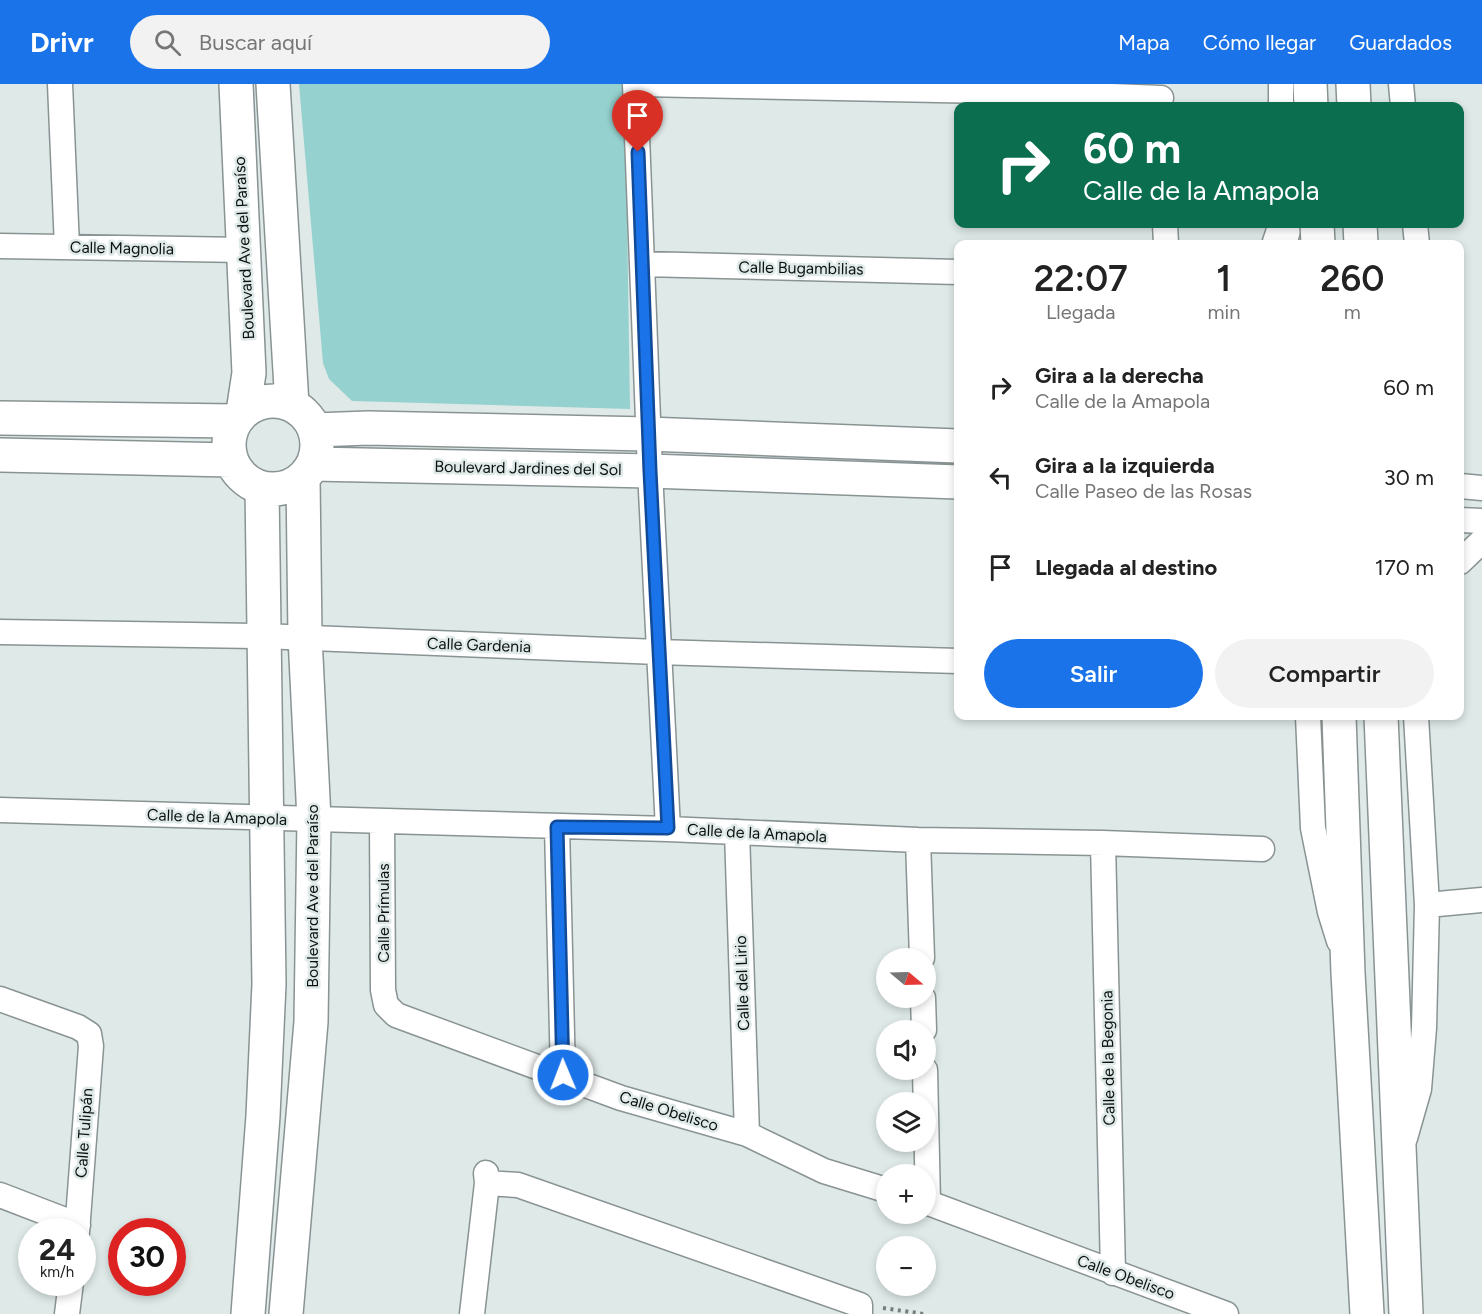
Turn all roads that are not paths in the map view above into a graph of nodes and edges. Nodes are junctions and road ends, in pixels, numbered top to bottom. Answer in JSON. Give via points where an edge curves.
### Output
{"nodes":[{"id":1,"x":60,"y":84,"type":"edge"},
{"id":2,"x":236,"y":84,"type":"edge"},
{"id":3,"x":273,"y":84,"type":"edge"},
{"id":4,"x":636,"y":84,"type":"edge"},
{"id":5,"x":641,"y":84,"type":"edge"},
{"id":6,"x":1281,"y":84,"type":"edge"},
{"id":7,"x":1310,"y":84,"type":"edge"},
{"id":8,"x":1353,"y":84,"type":"edge"},
{"id":9,"x":1401,"y":84,"type":"edge"},
{"id":10,"x":810,"y":86,"type":"edge"},
{"id":11,"x":988,"y":88,"type":"edge"},
{"id":12,"x":1161,"y":96,"type":"edge"},
{"id":13,"x":1281,"y":102,"type":"edge"},
{"id":14,"x":1311,"y":102,"type":"edge"},
{"id":15,"x":1354,"y":102,"type":"edge"},
{"id":16,"x":1403,"y":102,"type":"edge"},
{"id":17,"x":0,"y":246,"type":"edge"},
{"id":18,"x":67,"y":247,"type":"junction"},
{"id":19,"x":244,"y":250,"type":"junction"},
{"id":20,"x":642,"y":264,"type":"junction"},
{"id":21,"x":954,"y":272,"type":"edge"},
{"id":22,"x":292,"y":405,"type":"junction"},
{"id":23,"x":240,"y":416,"type":"junction"},
{"id":24,"x":0,"y":418,"type":"edge"},
{"id":25,"x":315,"y":430,"type":"junction"},
{"id":26,"x":648,"y":434,"type":"junction"},
{"id":27,"x":954,"y":446,"type":"edge"},
{"id":28,"x":0,"y":455,"type":"edge"},
{"id":29,"x":231,"y":460,"type":"junction"},
{"id":30,"x":308,"y":471,"type":"junction"},
{"id":31,"x":650,"y":471,"type":"junction"},
{"id":32,"x":954,"y":482,"type":"edge"},
{"id":33,"x":1464,"y":486,"type":"edge"},
{"id":34,"x":262,"y":488,"type":"junction"},
{"id":35,"x":1482,"y":488,"type":"edge"},
{"id":36,"x":1464,"y":520,"type":"edge"},
{"id":37,"x":1482,"y":521,"type":"edge"},
{"id":38,"x":1482,"y":541,"type":"edge"},
{"id":39,"x":1464,"y":558,"type":"edge"},
{"id":40,"x":0,"y":632,"type":"edge"},
{"id":41,"x":262,"y":636,"type":"junction"},
{"id":42,"x":304,"y":637,"type":"junction"},
{"id":43,"x":658,"y":652,"type":"junction"},
{"id":44,"x":954,"y":660,"type":"edge"},
{"id":45,"x":1308,"y":720,"type":"edge"},
{"id":46,"x":1339,"y":720,"type":"edge"},
{"id":47,"x":1382,"y":720,"type":"edge"},
{"id":48,"x":1416,"y":720,"type":"edge"},
{"id":49,"x":0,"y":810,"type":"edge"},
{"id":50,"x":269,"y":817,"type":"junction"},
{"id":51,"x":314,"y":819,"type":"junction"},
{"id":52,"x":382,"y":822,"type":"junction"},
{"id":53,"x":557,"y":827,"type":"junction"},
{"id":54,"x":668,"y":828,"type":"junction"},
{"id":55,"x":737,"y":832,"type":"junction"},
{"id":56,"x":918,"y":840,"type":"junction"},
{"id":57,"x":1103,"y":843,"type":"junction"},
{"id":58,"x":1262,"y":849,"type":"dead end"},
{"id":59,"x":1482,"y":900,"type":"edge"},
{"id":60,"x":1427,"y":905,"type":"junction"},
{"id":61,"x":922,"y":948,"type":"edge"},
{"id":62,"x":1348,"y":973,"type":"junction"},
{"id":63,"x":0,"y":999,"type":"edge"},
{"id":64,"x":386,"y":1005,"type":"joint"},
{"id":65,"x":563,"y":1075,"type":"junction"},
{"id":66,"x":925,"y":1080,"type":"edge"},
{"id":67,"x":747,"y":1134,"type":"junction"},
{"id":68,"x":1400,"y":1158,"type":"junction"},
{"id":69,"x":926,"y":1164,"type":"edge"},
{"id":70,"x":876,"y":1187,"type":"edge"},
{"id":71,"x":0,"y":1195,"type":"edge"},
{"id":72,"x":936,"y":1205,"type":"edge"},
{"id":73,"x":54,"y":1218,"type":"edge"},
{"id":74,"x":79,"y":1218,"type":"edge"},
{"id":75,"x":1113,"y":1273,"type":"junction"},
{"id":76,"x":69,"y":1296,"type":"edge"},
{"id":77,"x":860,"y":1310,"type":"edge"},
{"id":78,"x":67,"y":1314,"type":"edge"},
{"id":79,"x":248,"y":1314,"type":"edge"},
{"id":80,"x":286,"y":1314,"type":"edge"},
{"id":81,"x":472,"y":1314,"type":"edge"},
{"id":82,"x":1226,"y":1314,"type":"edge"},
{"id":83,"x":1367,"y":1314,"type":"edge"},
{"id":84,"x":1406,"y":1314,"type":"edge"}],
"edges":[{"from":1,"to":18,"type":"street"},
{"from":2,"to":19,"type":"street","name":"Boulevard Ave del Paraíso"},
{"from":3,"to":22,"type":"street"},
{"from":4,"to":20,"type":"street"},
{"from":5,"to":10,"type":"street"},
{"from":6,"to":13,"type":"street"},
{"from":7,"to":14,"type":"street"},
{"from":8,"to":15,"type":"street"},
{"from":9,"to":16,"type":"street"},
{"from":10,"to":11,"type":"street"},
{"from":11,"to":12,"type":"street"},
{"from":17,"to":18,"type":"street","name":"Calle Magnolia"},
{"from":18,"to":19,"type":"street","name":"Calle Magnolia"},
{"from":19,"to":23,"type":"street","name":"Boulevard Ave del Paraíso","via":[[249,373]]},
{"from":20,"to":21,"type":"street","name":"Calle Bugambilias"},
{"from":20,"to":26,"type":"street"},
{"from":22,"to":23,"type":"street","via":[[275,400],[259,403]]},
{"from":22,"to":25,"type":"street","via":[[306,415]]},
{"from":23,"to":24,"type":"street"},
{"from":23,"to":29,"type":"street","via":[[229,440]]},
{"from":25,"to":26,"type":"street"},
{"from":25,"to":30,"type":"street","via":[[317,447]]},
{"from":26,"to":27,"type":"street"},
{"from":26,"to":31,"type":"street"},
{"from":28,"to":29,"type":"street"},
{"from":29,"to":34,"type":"street","via":[[249,482]]},
{"from":30,"to":31,"type":"street","name":"Boulevard Jardines del Sol"},
{"from":30,"to":34,"type":"street","via":[[284,488]]},
{"from":30,"to":42,"type":"street","name":"Boulevard Ave del Paraíso"},
{"from":31,"to":32,"type":"street","name":"Boulevard Jardines del Sol"},
{"from":31,"to":43,"type":"street"},
{"from":33,"to":35,"type":"street"},
{"from":34,"to":41,"type":"street"},
{"from":36,"to":37,"type":"street"},
{"from":38,"to":39,"type":"street"},
{"from":40,"to":41,"type":"street","name":"Calle Gardenia"},
{"from":41,"to":42,"type":"street","name":"Calle Gardenia"},
{"from":41,"to":50,"type":"street"},
{"from":42,"to":43,"type":"street","name":"Calle Gardenia"},
{"from":42,"to":51,"type":"street","name":"Boulevard Ave del Paraíso"},
{"from":43,"to":44,"type":"street","name":"Calle Gardenia"},
{"from":43,"to":54,"type":"street"},
{"from":45,"to":62,"type":"street","via":[[1313,828],[1330,912]]},
{"from":46,"to":62,"type":"street"},
{"from":47,"to":68,"type":"street"},
{"from":48,"to":60,"type":"street"},
{"from":49,"to":50,"type":"street","name":"Calle de la Amapola"},
{"from":50,"to":51,"type":"street","name":"Calle de la Amapola"},
{"from":50,"to":79,"type":"street","via":[[267,1032]]},
{"from":51,"to":52,"type":"street","name":"Calle de la Amapola"},
{"from":51,"to":80,"type":"street","name":"Boulevard Ave del Paraíso","via":[[311,1022]]},
{"from":52,"to":53,"type":"street","name":"Calle de la Amapola"},
{"from":52,"to":64,"type":"street","name":"Calle Prímulas"},
{"from":53,"to":54,"type":"street","name":"Calle de la Amapola"},
{"from":53,"to":65,"type":"street"},
{"from":54,"to":55,"type":"street","name":"Calle de la Amapola"},
{"from":55,"to":56,"type":"street","name":"Calle de la Amapola"},
{"from":55,"to":67,"type":"street","name":"Calle del Lirio"},
{"from":56,"to":57,"type":"street","name":"Calle de la Amapola"},
{"from":56,"to":61,"type":"street"},
{"from":57,"to":58,"type":"street","name":"Calle de la Amapola"},
{"from":57,"to":75,"type":"street","name":"Calle de la Begonia"},
{"from":59,"to":60,"type":"street"},
{"from":60,"to":68,"type":"street","via":[[1419,1089]]},
{"from":62,"to":83,"type":"street"},
{"from":63,"to":74,"type":"street","name":"Calle Tulipán","via":[[89,1034]]},
{"from":64,"to":65,"type":"street","name":"Calle Obelisco","via":[[396,1015]]},
{"from":65,"to":67,"type":"street","name":"Calle Obelisco","via":[[621,1098]]},
{"from":66,"to":69,"type":"street"},
{"from":67,"to":70,"type":"street","name":"Calle Obelisco","via":[[824,1171]]},
{"from":68,"to":84,"type":"street"},
{"from":71,"to":73,"type":"street"},
{"from":72,"to":75,"type":"street","name":"Calle Obelisco"},
{"from":75,"to":82,"type":"street","name":"Calle Obelisco"},
{"from":76,"to":78,"type":"street"},
{"from":77,"to":81,"type":"street","via":[[518,1185],[487,1178]]}]}
